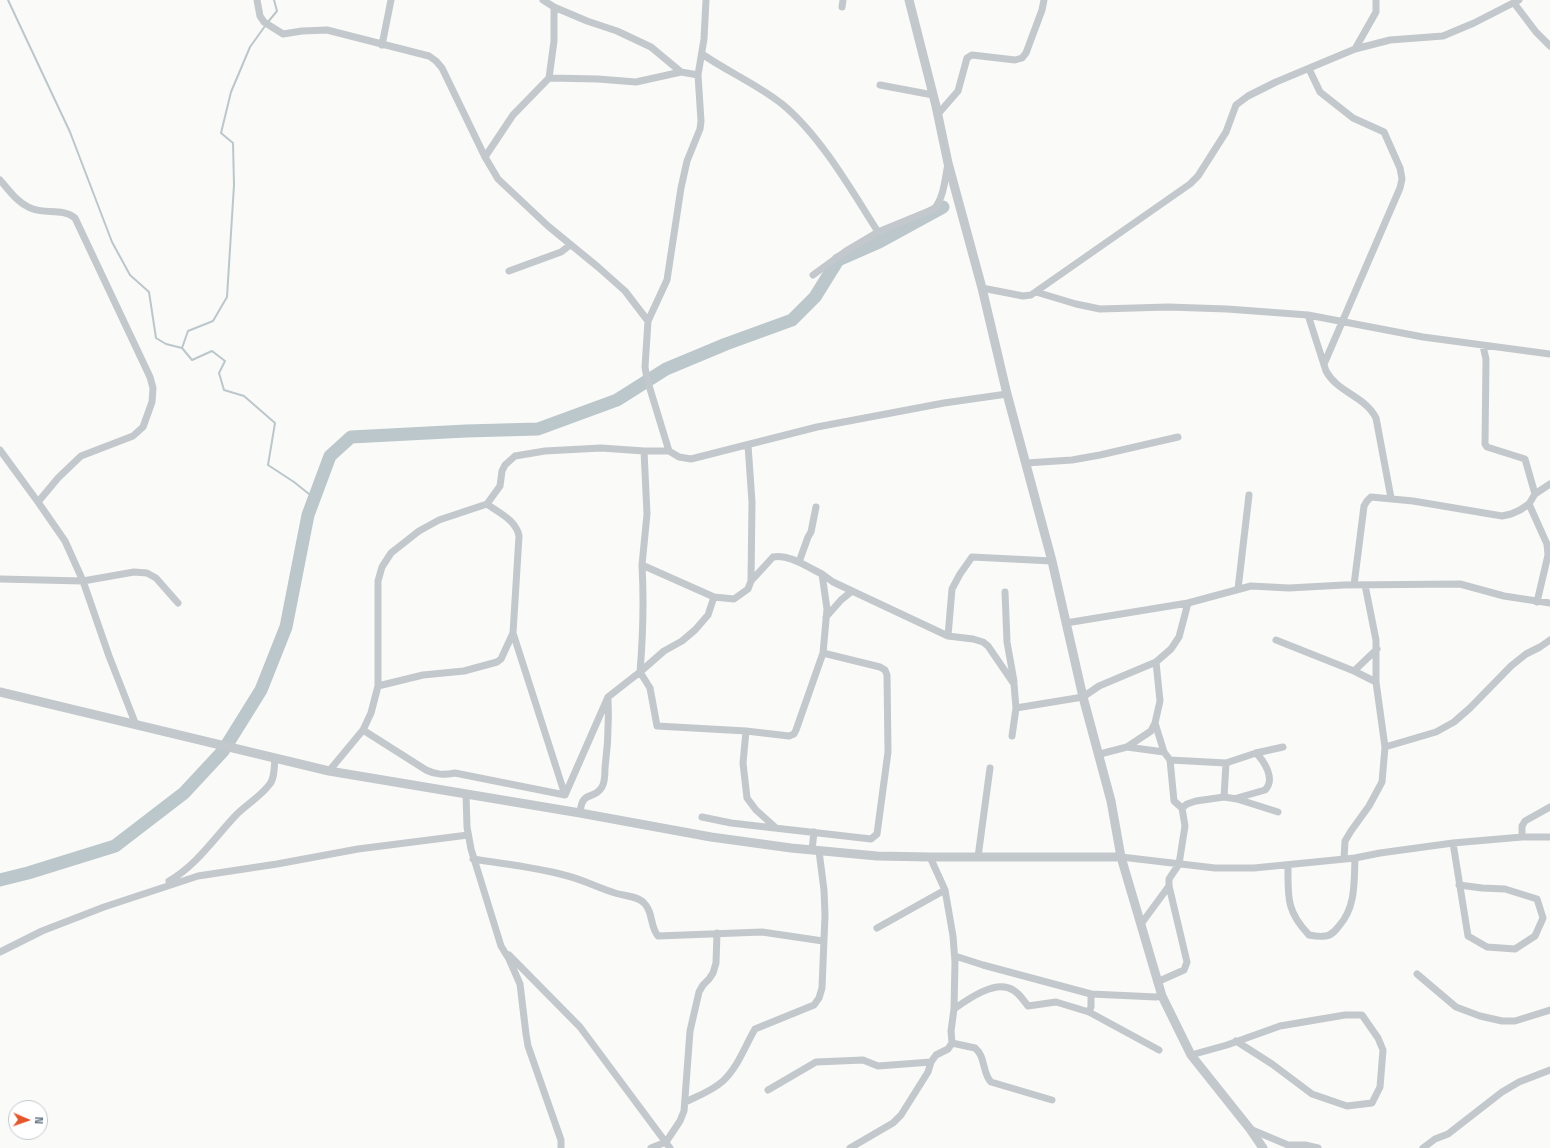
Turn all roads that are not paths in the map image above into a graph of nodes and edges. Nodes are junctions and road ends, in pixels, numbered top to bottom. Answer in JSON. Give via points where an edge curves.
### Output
{"nodes":[{"id":1,"x":257,"y":0,"type":"edge"},
{"id":2,"x":390,"y":0,"type":"edge"},
{"id":3,"x":543,"y":0,"type":"edge"},
{"id":4,"x":706,"y":0,"type":"edge"},
{"id":5,"x":909,"y":0,"type":"edge"},
{"id":6,"x":1044,"y":0,"type":"edge"},
{"id":7,"x":1376,"y":0,"type":"edge"},
{"id":8,"x":1517,"y":2,"type":"edge"},
{"id":9,"x":554,"y":7,"type":"junction"},
{"id":10,"x":382,"y":45,"type":"junction"},
{"id":11,"x":1550,"y":46,"type":"edge"},
{"id":12,"x":1355,"y":48,"type":"junction"},
{"id":13,"x":702,"y":54,"type":"junction"},
{"id":14,"x":1309,"y":69,"type":"junction"},
{"id":15,"x":680,"y":72,"type":"junction"},
{"id":16,"x":698,"y":75,"type":"junction"},
{"id":17,"x":549,"y":78,"type":"junction"},
{"id":18,"x":880,"y":85,"type":"dead end"},
{"id":19,"x":933,"y":95,"type":"junction"},
{"id":20,"x":938,"y":114,"type":"junction"},
{"id":21,"x":485,"y":157,"type":"junction"},
{"id":22,"x":948,"y":162,"type":"junction"},
{"id":23,"x":0,"y":180,"type":"edge"},
{"id":24,"x":878,"y":232,"type":"junction"},
{"id":25,"x":570,"y":245,"type":"junction"},
{"id":26,"x":509,"y":271,"type":"dead end"},
{"id":27,"x":813,"y":275,"type":"dead end"},
{"id":28,"x":982,"y":288,"type":"junction"},
{"id":29,"x":1036,"y":292,"type":"junction"},
{"id":30,"x":1308,"y":314,"type":"junction"},
{"id":31,"x":1343,"y":320,"type":"junction"},
{"id":32,"x":648,"y":321,"type":"junction"},
{"id":33,"x":1482,"y":346,"type":"junction"},
{"id":34,"x":1550,"y":354,"type":"edge"},
{"id":35,"x":1324,"y":364,"type":"junction"},
{"id":36,"x":1007,"y":394,"type":"junction"},
{"id":37,"x":1178,"y":436,"type":"dead end"},
{"id":38,"x":748,"y":445,"type":"junction"},
{"id":39,"x":0,"y":450,"type":"edge"},
{"id":40,"x":644,"y":451,"type":"junction"},
{"id":41,"x":669,"y":451,"type":"junction"},
{"id":42,"x":1026,"y":463,"type":"junction"},
{"id":43,"x":1550,"y":484,"type":"edge"},
{"id":44,"x":1535,"y":494,"type":"junction"},
{"id":45,"x":1249,"y":495,"type":"dead end"},
{"id":46,"x":1391,"y":498,"type":"junction"},
{"id":47,"x":38,"y":502,"type":"junction"},
{"id":48,"x":487,"y":504,"type":"junction"},
{"id":49,"x":1529,"y":504,"type":"junction"},
{"id":50,"x":816,"y":507,"type":"dead end"},
{"id":51,"x":1052,"y":560,"type":"junction"},
{"id":52,"x":799,"y":562,"type":"junction"},
{"id":53,"x":642,"y":565,"type":"junction"},
{"id":54,"x":822,"y":574,"type":"junction"},
{"id":55,"x":0,"y":579,"type":"edge"},
{"id":56,"x":83,"y":581,"type":"junction"},
{"id":57,"x":752,"y":581,"type":"junction"},
{"id":58,"x":1354,"y":585,"type":"junction"},
{"id":59,"x":1365,"y":585,"type":"junction"},
{"id":60,"x":1238,"y":589,"type":"junction"},
{"id":61,"x":852,"y":591,"type":"junction"},
{"id":62,"x":1005,"y":592,"type":"dead end"},
{"id":63,"x":714,"y":597,"type":"junction"},
{"id":64,"x":1537,"y":602,"type":"junction"},
{"id":65,"x":178,"y":603,"type":"dead end"},
{"id":66,"x":1188,"y":603,"type":"junction"},
{"id":67,"x":1550,"y":603,"type":"edge"},
{"id":68,"x":826,"y":617,"type":"junction"},
{"id":69,"x":1066,"y":623,"type":"junction"},
{"id":70,"x":513,"y":633,"type":"junction"},
{"id":71,"x":948,"y":636,"type":"junction"},
{"id":72,"x":1276,"y":640,"type":"dead end"},
{"id":73,"x":1550,"y":640,"type":"edge"},
{"id":74,"x":1377,"y":649,"type":"junction"},
{"id":75,"x":822,"y":653,"type":"junction"},
{"id":76,"x":1156,"y":662,"type":"junction"},
{"id":77,"x":1354,"y":671,"type":"junction"},
{"id":78,"x":640,"y":672,"type":"junction"},
{"id":79,"x":1376,"y":682,"type":"junction"},
{"id":80,"x":1014,"y":684,"type":"junction"},
{"id":81,"x":378,"y":686,"type":"junction"},
{"id":82,"x":0,"y":692,"type":"edge"},
{"id":83,"x":608,"y":697,"type":"junction"},
{"id":84,"x":1083,"y":697,"type":"junction"},
{"id":85,"x":1016,"y":708,"type":"junction"},
{"id":86,"x":1155,"y":723,"type":"junction"},
{"id":87,"x":136,"y":725,"type":"junction"},
{"id":88,"x":363,"y":730,"type":"junction"},
{"id":89,"x":746,"y":732,"type":"junction"},
{"id":90,"x":1012,"y":736,"type":"dead end"},
{"id":91,"x":1128,"y":747,"type":"junction"},
{"id":92,"x":1283,"y":747,"type":"dead end"},
{"id":93,"x":1385,"y":748,"type":"junction"},
{"id":94,"x":1164,"y":752,"type":"junction"},
{"id":95,"x":1256,"y":753,"type":"junction"},
{"id":96,"x":1100,"y":754,"type":"junction"},
{"id":97,"x":275,"y":758,"type":"junction"},
{"id":98,"x":1170,"y":760,"type":"junction"},
{"id":99,"x":1226,"y":763,"type":"junction"},
{"id":100,"x":990,"y":768,"type":"dead end"},
{"id":101,"x":329,"y":771,"type":"junction"},
{"id":102,"x":466,"y":794,"type":"junction"},
{"id":103,"x":565,"y":795,"type":"junction"},
{"id":104,"x":1224,"y":798,"type":"junction"},
{"id":105,"x":1236,"y":799,"type":"junction"},
{"id":106,"x":1550,"y":807,"type":"edge"},
{"id":107,"x":1182,"y":808,"type":"junction"},
{"id":108,"x":1278,"y":812,"type":"dead end"},
{"id":109,"x":580,"y":813,"type":"junction"},
{"id":110,"x":702,"y":817,"type":"dead end"},
{"id":111,"x":775,"y":827,"type":"junction"},
{"id":112,"x":814,"y":832,"type":"junction"},
{"id":113,"x":468,"y":835,"type":"junction"},
{"id":114,"x":1522,"y":837,"type":"junction"},
{"id":115,"x":1550,"y":837,"type":"edge"},
{"id":116,"x":1453,"y":843,"type":"junction"},
{"id":117,"x":815,"y":850,"type":"junction"},
{"id":118,"x":978,"y":857,"type":"junction"},
{"id":119,"x":1121,"y":857,"type":"junction"},
{"id":120,"x":930,"y":858,"type":"junction"},
{"id":121,"x":1355,"y":858,"type":"junction"},
{"id":122,"x":473,"y":859,"type":"junction"},
{"id":123,"x":1344,"y":860,"type":"junction"},
{"id":124,"x":1180,"y":864,"type":"junction"},
{"id":125,"x":1288,"y":865,"type":"junction"},
{"id":126,"x":1459,"y":885,"type":"junction"},
{"id":127,"x":1169,"y":886,"type":"junction"},
{"id":128,"x":945,"y":890,"type":"junction"},
{"id":129,"x":154,"y":891,"type":"junction"},
{"id":130,"x":1141,"y":924,"type":"junction"},
{"id":131,"x":877,"y":928,"type":"dead end"},
{"id":132,"x":717,"y":933,"type":"junction"},
{"id":133,"x":823,"y":941,"type":"junction"},
{"id":134,"x":501,"y":946,"type":"junction"},
{"id":135,"x":0,"y":952,"type":"edge"},
{"id":136,"x":955,"y":956,"type":"junction"},
{"id":137,"x":1417,"y":974,"type":"dead end"},
{"id":138,"x":1157,"y":982,"type":"junction"},
{"id":139,"x":1091,"y":994,"type":"junction"},
{"id":140,"x":1162,"y":996,"type":"junction"},
{"id":141,"x":954,"y":1009,"type":"junction"},
{"id":142,"x":1550,"y":1010,"type":"edge"},
{"id":143,"x":1089,"y":1012,"type":"junction"},
{"id":144,"x":1236,"y":1041,"type":"junction"},
{"id":145,"x":952,"y":1044,"type":"junction"},
{"id":146,"x":1159,"y":1050,"type":"dead end"},
{"id":147,"x":1191,"y":1055,"type":"junction"},
{"id":148,"x":931,"y":1062,"type":"junction"},
{"id":149,"x":1550,"y":1070,"type":"edge"},
{"id":150,"x":768,"y":1090,"type":"dead end"},
{"id":151,"x":1052,"y":1100,"type":"dead end"},
{"id":152,"x":685,"y":1102,"type":"junction"},
{"id":153,"x":1250,"y":1129,"type":"junction"},
{"id":154,"x":668,"y":1145,"type":"edge"},
{"id":155,"x":562,"y":1148,"type":"edge"},
{"id":156,"x":652,"y":1148,"type":"edge"},
{"id":157,"x":850,"y":1148,"type":"edge"},
{"id":158,"x":1262,"y":1148,"type":"edge"},
{"id":159,"x":1318,"y":1148,"type":"edge"},
{"id":160,"x":1423,"y":1148,"type":"edge"}],
"edges":[{"from":1,"to":10,"type":"street","via":[[264,22],[284,34],[326,30]]},
{"from":2,"to":10,"type":"street"},
{"from":3,"to":9,"type":"street"},
{"from":4,"to":13,"type":"street"},
{"from":5,"to":19,"type":"street"},
{"from":6,"to":20,"type":"street","via":[[1022,58],[1016,60],[972,55],[967,58],[958,91]]},
{"from":7,"to":12,"type":"street","via":[[1376,12]]},
{"from":8,"to":11,"type":"street","via":[[1536,32]]},
{"from":8,"to":12,"type":"street","via":[[1454,33],[1390,40]]},
{"from":9,"to":15,"type":"street","via":[[651,47]]},
{"from":9,"to":17,"type":"street","via":[[554,41]]},
{"from":10,"to":21,"type":"street","via":[[436,60]]},
{"from":12,"to":14,"type":"street"},
{"from":13,"to":16,"type":"street"},
{"from":13,"to":24,"type":"street","via":[[756,86],[782,105],[808,131],[839,171]]},
{"from":14,"to":29,"type":"street","via":[[1276,82],[1240,101],[1226,132],[1198,176],[1190,184]]},
{"from":14,"to":31,"type":"street","via":[[1320,92],[1353,118],[1384,132],[1400,168],[1402,179]]},
{"from":15,"to":16,"type":"street"},
{"from":15,"to":17,"type":"street","via":[[636,82]]},
{"from":16,"to":32,"type":"street","via":[[700,129],[687,161],[681,188],[667,280]]},
{"from":17,"to":21,"type":"street","via":[[513,115]]},
{"from":18,"to":19,"type":"street"},
{"from":19,"to":20,"type":"street"},
{"from":20,"to":22,"type":"street"},
{"from":21,"to":25,"type":"street","via":[[498,179]]},
{"from":22,"to":24,"type":"street","via":[[941,195],[934,209]]},
{"from":22,"to":28,"type":"street"},
{"from":23,"to":47,"type":"street","via":[[21,203],[35,210],[70,214],[75,218],[150,376],[153,388],[152,402],[143,427],[133,436],[81,456]]},
{"from":24,"to":27,"type":"street"},
{"from":25,"to":26,"type":"street","via":[[561,252]]},
{"from":25,"to":32,"type":"street","via":[[625,291]]},
{"from":28,"to":29,"type":"street","via":[[1027,297]]},
{"from":28,"to":36,"type":"street"},
{"from":29,"to":30,"type":"street","via":[[1100,309],[1227,309]]},
{"from":30,"to":31,"type":"street"},
{"from":30,"to":35,"type":"street"},
{"from":31,"to":33,"type":"street","via":[[1423,337]]},
{"from":31,"to":35,"type":"street"},
{"from":32,"to":41,"type":"street","via":[[645,367]]},
{"from":33,"to":34,"type":"street"},
{"from":33,"to":44,"type":"street","via":[[1486,359],[1485,444],[1487,447],[1526,459]]},
{"from":35,"to":46,"type":"street","via":[[1335,384],[1373,410]]},
{"from":36,"to":38,"type":"street","via":[[824,426]]},
{"from":36,"to":42,"type":"street"},
{"from":37,"to":42,"type":"street","via":[[1072,460]]},
{"from":38,"to":41,"type":"street","via":[[691,459],[679,457]]},
{"from":38,"to":57,"type":"street","via":[[752,502]]},
{"from":39,"to":47,"type":"street"},
{"from":40,"to":41,"type":"street"},
{"from":40,"to":48,"type":"street","via":[[601,448],[515,456],[505,465],[500,486]]},
{"from":40,"to":53,"type":"street","via":[[647,514]]},
{"from":42,"to":51,"type":"street"},
{"from":43,"to":44,"type":"street"},
{"from":44,"to":49,"type":"street"},
{"from":45,"to":60,"type":"street"},
{"from":46,"to":49,"type":"street","via":[[1502,516],[1516,512]]},
{"from":46,"to":58,"type":"street","via":[[1371,497],[1364,506]]},
{"from":47,"to":56,"type":"street","via":[[65,541]]},
{"from":48,"to":70,"type":"street","via":[[514,523],[518,529]]},
{"from":48,"to":81,"type":"street","via":[[439,520],[419,531],[391,553],[382,567],[378,581]]},
{"from":49,"to":64,"type":"street","via":[[1547,544],[1548,555]]},
{"from":50,"to":52,"type":"street","via":[[811,532]]},
{"from":51,"to":69,"type":"street"},
{"from":51,"to":71,"type":"street","via":[[972,557],[952,589]]},
{"from":52,"to":54,"type":"street"},
{"from":52,"to":57,"type":"street","via":[[778,556],[772,557]]},
{"from":53,"to":63,"type":"street"},
{"from":53,"to":78,"type":"street","via":[[644,604]]},
{"from":54,"to":61,"type":"street"},
{"from":54,"to":68,"type":"street"},
{"from":55,"to":56,"type":"street"},
{"from":56,"to":65,"type":"street","via":[[134,572],[147,574],[156,578]]},
{"from":56,"to":87,"type":"street"},
{"from":57,"to":63,"type":"street","via":[[748,589],[734,599]]},
{"from":58,"to":59,"type":"street"},
{"from":58,"to":60,"type":"street","via":[[1289,588],[1251,586]]},
{"from":59,"to":64,"type":"street","via":[[1460,584]]},
{"from":59,"to":74,"type":"street"},
{"from":60,"to":66,"type":"street"},
{"from":61,"to":68,"type":"street"},
{"from":61,"to":71,"type":"street"},
{"from":62,"to":80,"type":"street","via":[[1007,642]]},
{"from":63,"to":78,"type":"street","via":[[708,615],[695,630],[664,651]]},
{"from":64,"to":67,"type":"street"},
{"from":66,"to":69,"type":"street"},
{"from":66,"to":76,"type":"street","via":[[1179,637],[1171,649]]},
{"from":68,"to":75,"type":"street"},
{"from":69,"to":84,"type":"street"},
{"from":70,"to":81,"type":"street","via":[[497,662],[464,671],[423,675]]},
{"from":70,"to":103,"type":"street"},
{"from":71,"to":80,"type":"street","via":[[983,642]]},
{"from":72,"to":77,"type":"street"},
{"from":73,"to":93,"type":"street","via":[[1511,666],[1454,722],[1436,732]]},
{"from":74,"to":77,"type":"street"},
{"from":74,"to":79,"type":"street"},
{"from":75,"to":89,"type":"street","via":[[794,734],[789,736]]},
{"from":75,"to":112,"type":"street","via":[[885,670],[888,752],[875,837]]},
{"from":76,"to":84,"type":"street","via":[[1099,686]]},
{"from":76,"to":86,"type":"street","via":[[1160,700]]},
{"from":77,"to":79,"type":"street"},
{"from":78,"to":83,"type":"street"},
{"from":78,"to":89,"type":"street","via":[[650,688],[657,726]]},
{"from":79,"to":93,"type":"street"},
{"from":80,"to":85,"type":"street"},
{"from":81,"to":88,"type":"street","via":[[372,713]]},
{"from":82,"to":87,"type":"street"},
{"from":83,"to":103,"type":"street"},
{"from":83,"to":109,"type":"street","via":[[608,749],[604,782],[599,791],[583,800]]},
{"from":84,"to":85,"type":"street"},
{"from":84,"to":96,"type":"street"},
{"from":85,"to":90,"type":"street"},
{"from":86,"to":91,"type":"street","via":[[1151,731]]},
{"from":86,"to":94,"type":"street"},
{"from":87,"to":97,"type":"street"},
{"from":88,"to":101,"type":"street"},
{"from":88,"to":103,"type":"street","via":[[435,774],[456,773]]},
{"from":89,"to":111,"type":"street","via":[[743,763],[747,798]]},
{"from":91,"to":94,"type":"street"},
{"from":91,"to":96,"type":"street"},
{"from":92,"to":95,"type":"street"},
{"from":93,"to":123,"type":"street","via":[[1382,782],[1348,836]]},
{"from":94,"to":98,"type":"street"},
{"from":95,"to":99,"type":"street"},
{"from":95,"to":105,"type":"street","via":[[1264,761],[1268,771],[1268,787]]},
{"from":96,"to":119,"type":"street"},
{"from":97,"to":101,"type":"street"},
{"from":97,"to":129,"type":"street","via":[[270,785],[222,829],[187,870]]},
{"from":98,"to":99,"type":"street"},
{"from":98,"to":107,"type":"street","via":[[1174,801]]},
{"from":99,"to":104,"type":"street"},
{"from":100,"to":118,"type":"street"},
{"from":101,"to":102,"type":"street"},
{"from":102,"to":109,"type":"street"},
{"from":102,"to":113,"type":"street"},
{"from":104,"to":105,"type":"street"},
{"from":104,"to":107,"type":"street","via":[[1196,801]]},
{"from":105,"to":108,"type":"street"},
{"from":106,"to":114,"type":"street","via":[[1525,821],[1522,826]]},
{"from":107,"to":124,"type":"street","via":[[1185,826]]},
{"from":109,"to":117,"type":"street","via":[[711,837]]},
{"from":110,"to":111,"type":"street","via":[[730,823]]},
{"from":111,"to":112,"type":"street"},
{"from":112,"to":117,"type":"street"},
{"from":113,"to":122,"type":"street"},
{"from":113,"to":129,"type":"street","via":[[358,849],[215,873],[185,879]]},
{"from":114,"to":115,"type":"street"},
{"from":114,"to":116,"type":"street"},
{"from":116,"to":121,"type":"street","via":[[1380,852]]},
{"from":116,"to":126,"type":"street"},
{"from":117,"to":120,"type":"street"},
{"from":117,"to":133,"type":"street","via":[[824,890]]},
{"from":118,"to":119,"type":"street"},
{"from":118,"to":120,"type":"street"},
{"from":119,"to":124,"type":"street"},
{"from":119,"to":130,"type":"street"},
{"from":120,"to":128,"type":"street"},
{"from":121,"to":123,"type":"street"},
{"from":121,"to":125,"type":"street","via":[[1350,908],[1334,932],[1326,936],[1309,935],[1292,914],[1288,896]]},
{"from":122,"to":132,"type":"street","via":[[565,875],[636,898],[644,902],[648,908],[654,931],[658,936]]},
{"from":122,"to":134,"type":"street"},
{"from":123,"to":125,"type":"street"},
{"from":124,"to":125,"type":"street","via":[[1215,868]]},
{"from":124,"to":127,"type":"street","via":[[1169,879]]},
{"from":126,"to":126,"type":"street","via":[[1468,936],[1487,947],[1515,949],[1535,936],[1542,918],[1537,899],[1505,889]]},
{"from":127,"to":130,"type":"street"},
{"from":127,"to":138,"type":"street","via":[[1187,962],[1184,970]]},
{"from":128,"to":131,"type":"street"},
{"from":128,"to":136,"type":"street"},
{"from":129,"to":135,"type":"street","via":[[42,931]]},
{"from":130,"to":138,"type":"street"},
{"from":132,"to":133,"type":"street","via":[[762,932]]},
{"from":132,"to":152,"type":"street","via":[[716,963],[713,973],[699,992],[690,1030]]},
{"from":133,"to":152,"type":"street","via":[[822,988],[814,1005],[755,1028],[735,1066],[722,1082]]},
{"from":134,"to":154,"type":"street","via":[[580,1027]]},
{"from":134,"to":155,"type":"street","via":[[520,984],[528,1046]]},
{"from":136,"to":139,"type":"street"},
{"from":136,"to":141,"type":"street"},
{"from":137,"to":142,"type":"street","via":[[1456,1008],[1480,1016],[1515,1021]]},
{"from":138,"to":140,"type":"street"},
{"from":139,"to":140,"type":"street"},
{"from":139,"to":143,"type":"street","via":[[1092,1007]]},
{"from":140,"to":147,"type":"street"},
{"from":141,"to":143,"type":"street","via":[[973,995],[1003,986],[1014,990],[1028,1006],[1056,1002]]},
{"from":141,"to":145,"type":"street"},
{"from":143,"to":146,"type":"street"},
{"from":144,"to":144,"type":"street","via":[[1280,1026],[1345,1015],[1362,1015],[1384,1050],[1380,1087],[1372,1103],[1347,1106],[1312,1094]]},
{"from":144,"to":147,"type":"street"},
{"from":145,"to":148,"type":"street","via":[[948,1050],[936,1055]]},
{"from":145,"to":151,"type":"street","via":[[977,1049],[991,1082]]},
{"from":147,"to":153,"type":"street"},
{"from":148,"to":150,"type":"street","via":[[878,1066],[863,1060],[816,1062]]},
{"from":148,"to":157,"type":"street","via":[[928,1072],[901,1115],[893,1123]]},
{"from":149,"to":160,"type":"street","via":[[1519,1082],[1502,1092],[1448,1134]]},
{"from":152,"to":154,"type":"street","via":[[684,1111]]},
{"from":153,"to":158,"type":"street"},
{"from":153,"to":159,"type":"street","via":[[1280,1143]]},
{"from":154,"to":156,"type":"street"}]}
